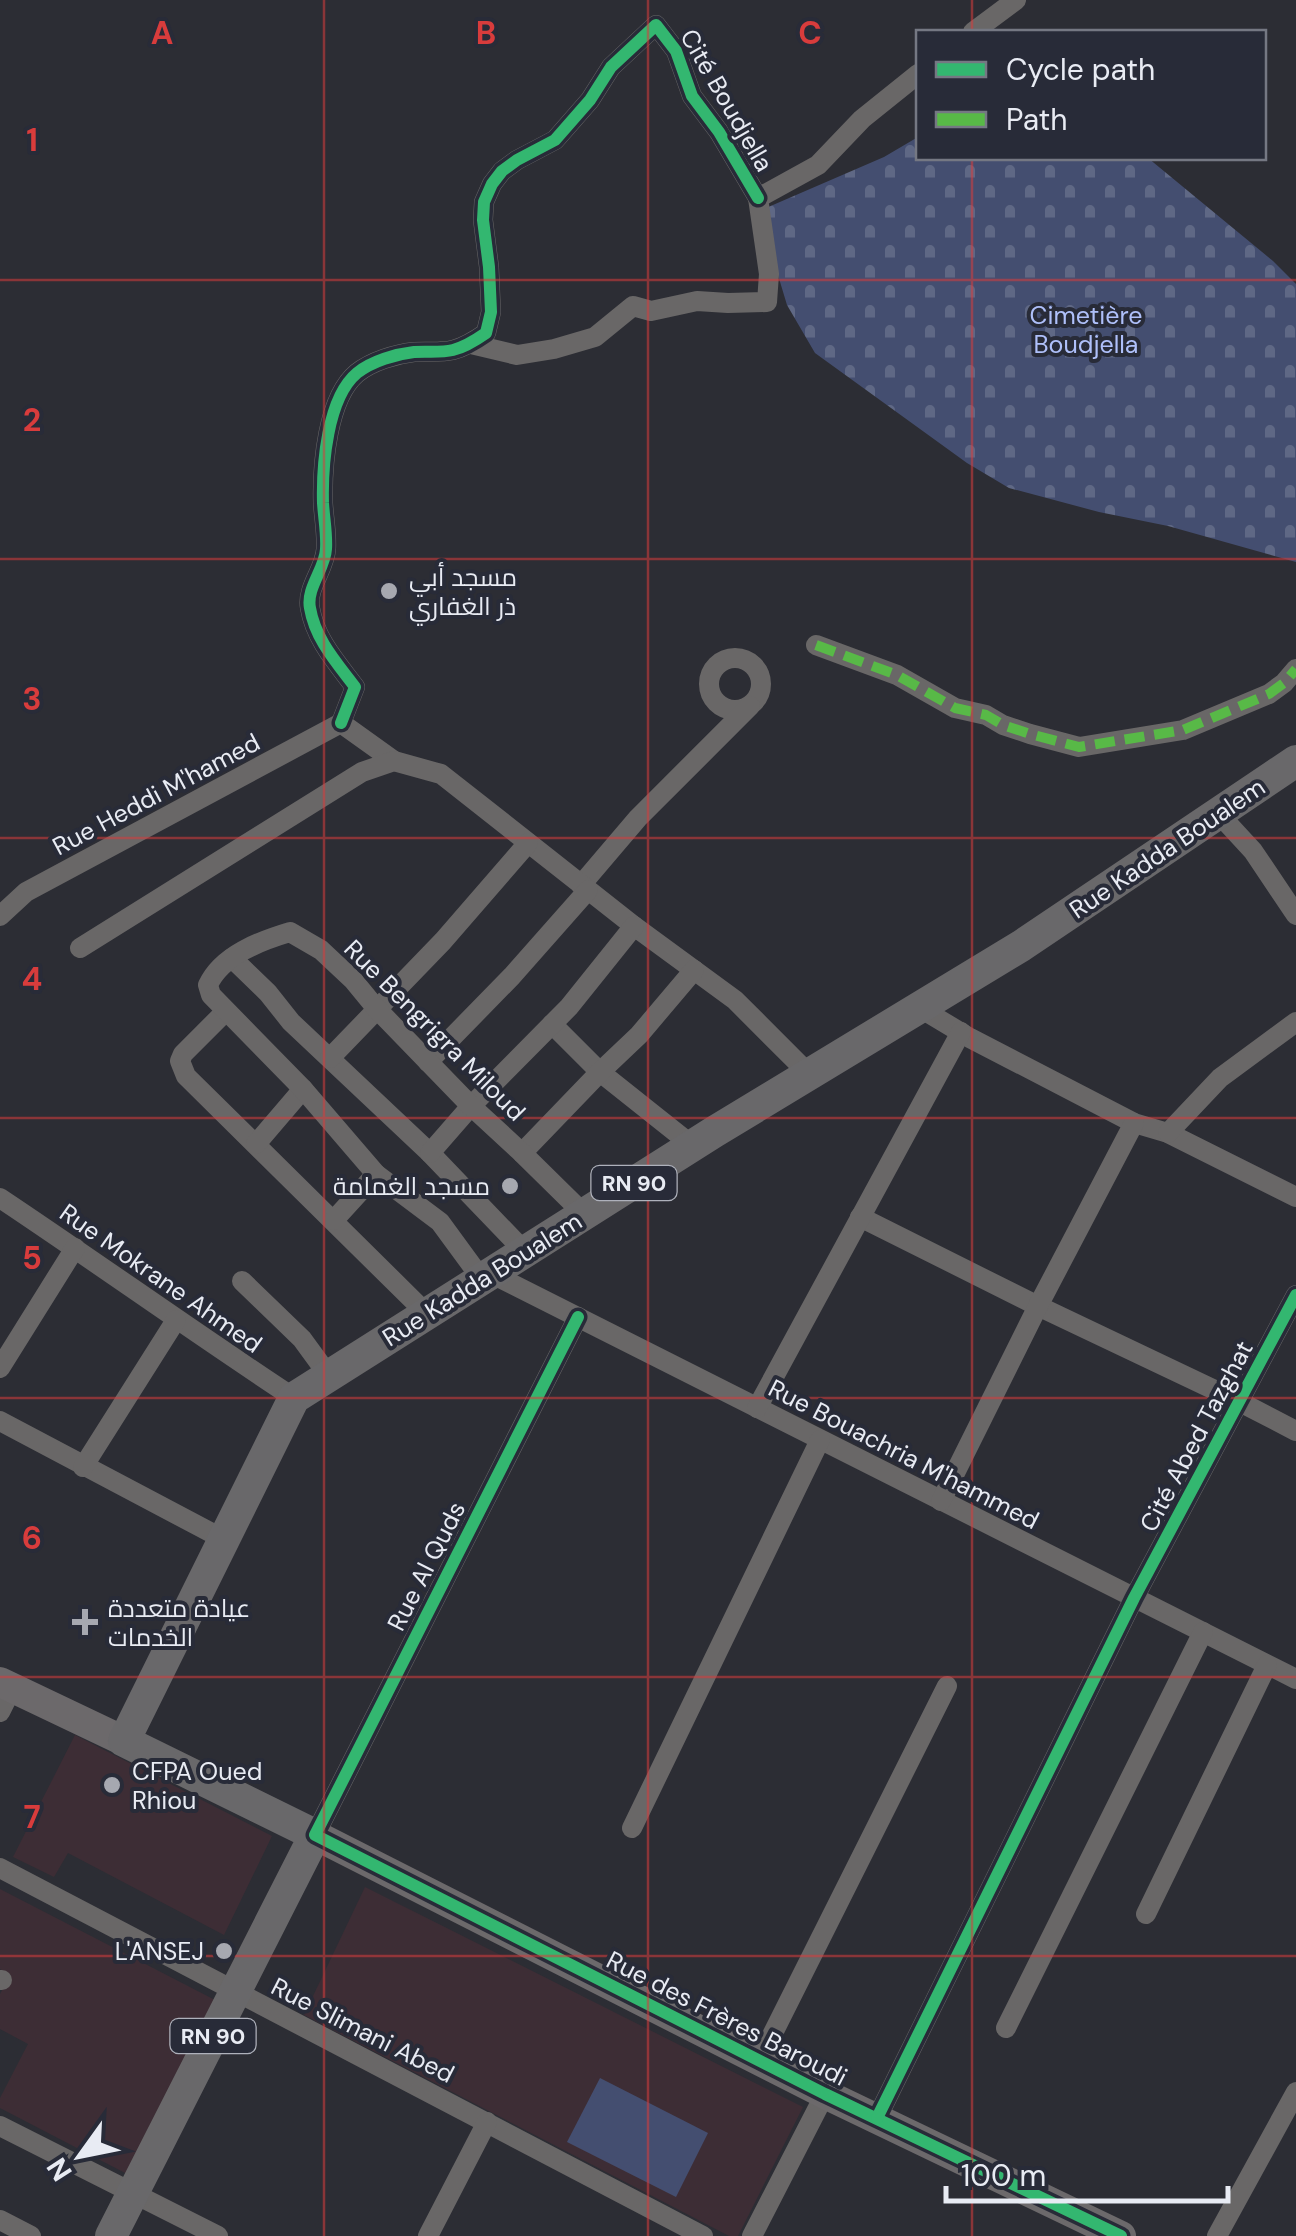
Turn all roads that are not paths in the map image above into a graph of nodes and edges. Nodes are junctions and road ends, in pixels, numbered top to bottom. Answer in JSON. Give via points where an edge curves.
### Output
{"nodes":[{"id":1,"x":1016,"y":0,"type":"edge"},
{"id":2,"x":977,"y":30,"type":"edge"},
{"id":3,"x":916,"y":76,"type":"edge"},
{"id":4,"x":758,"y":198,"type":"junction"},
{"id":5,"x":471,"y":344,"type":"junction"},
{"id":6,"x":816,"y":645,"type":"dead end"},
{"id":7,"x":1296,"y":669,"type":"edge"},
{"id":8,"x":750,"y":706,"type":"dead end"},
{"id":9,"x":341,"y":722,"type":"junction"},
{"id":10,"x":394,"y":761,"type":"junction"},
{"id":11,"x":1296,"y":761,"type":"edge"},
{"id":12,"x":1218,"y":814,"type":"junction"},
{"id":13,"x":528,"y":843,"type":"junction"},
{"id":14,"x":585,"y":888,"type":"junction"},
{"id":15,"x":1296,"y":915,"type":"edge"},
{"id":16,"x":0,"y":916,"type":"edge"},
{"id":17,"x":634,"y":926,"type":"junction"},
{"id":18,"x":80,"y":948,"type":"dead end"},
{"id":19,"x":232,"y":958,"type":"junction"},
{"id":20,"x":694,"y":970,"type":"junction"},
{"id":21,"x":376,"y":1008,"type":"junction"},
{"id":22,"x":920,"y":1008,"type":"junction"},
{"id":23,"x":225,"y":1012,"type":"junction"},
{"id":24,"x":1296,"y":1022,"type":"edge"},
{"id":25,"x":552,"y":1024,"type":"junction"},
{"id":26,"x":960,"y":1032,"type":"junction"},
{"id":27,"x":330,"y":1058,"type":"junction"},
{"id":28,"x":428,"y":1062,"type":"junction"},
{"id":29,"x":600,"y":1072,"type":"junction"},
{"id":30,"x":810,"y":1074,"type":"junction"},
{"id":31,"x":303,"y":1089,"type":"junction"},
{"id":32,"x":471,"y":1106,"type":"junction"},
{"id":33,"x":1134,"y":1123,"type":"junction"},
{"id":34,"x":1168,"y":1133,"type":"junction"},
{"id":35,"x":256,"y":1144,"type":"junction"},
{"id":36,"x":693,"y":1146,"type":"junction"},
{"id":37,"x":430,"y":1152,"type":"junction"},
{"id":38,"x":522,"y":1153,"type":"junction"},
{"id":39,"x":376,"y":1174,"type":"junction"},
{"id":40,"x":1296,"y":1197,"type":"edge"},
{"id":41,"x":0,"y":1198,"type":"edge"},
{"id":42,"x":584,"y":1214,"type":"junction"},
{"id":43,"x":860,"y":1217,"type":"junction"},
{"id":44,"x":334,"y":1220,"type":"junction"},
{"id":45,"x":75,"y":1248,"type":"junction"},
{"id":46,"x":525,"y":1252,"type":"junction"},
{"id":47,"x":485,"y":1276,"type":"junction"},
{"id":48,"x":242,"y":1281,"type":"dead end"},
{"id":49,"x":1296,"y":1295,"type":"edge"},
{"id":50,"x":1038,"y":1306,"type":"junction"},
{"id":51,"x":428,"y":1314,"type":"junction"},
{"id":52,"x":578,"y":1317,"type":"junction"},
{"id":53,"x":176,"y":1320,"type":"junction"},
{"id":54,"x":0,"y":1368,"type":"edge"},
{"id":55,"x":329,"y":1376,"type":"junction"},
{"id":56,"x":294,"y":1398,"type":"junction"},
{"id":57,"x":1240,"y":1402,"type":"junction"},
{"id":58,"x":757,"y":1408,"type":"junction"},
{"id":59,"x":0,"y":1422,"type":"edge"},
{"id":60,"x":1296,"y":1431,"type":"edge"},
{"id":61,"x":820,"y":1440,"type":"junction"},
{"id":62,"x":83,"y":1467,"type":"junction"},
{"id":63,"x":941,"y":1501,"type":"junction"},
{"id":64,"x":225,"y":1540,"type":"junction"},
{"id":65,"x":1134,"y":1598,"type":"junction"},
{"id":66,"x":1203,"y":1632,"type":"junction"},
{"id":67,"x":1268,"y":1664,"type":"junction"},
{"id":68,"x":1296,"y":1679,"type":"edge"},
{"id":69,"x":946,"y":1686,"type":"dead end"},
{"id":70,"x":4,"y":1694,"type":"edge"},
{"id":71,"x":124,"y":1741,"type":"junction"},
{"id":72,"x":632,"y":1828,"type":"dead end"},
{"id":73,"x":314,"y":1835,"type":"junction"},
{"id":74,"x":0,"y":1868,"type":"edge"},
{"id":75,"x":1146,"y":1914,"type":"dead end"},
{"id":76,"x":236,"y":1992,"type":"junction"},
{"id":77,"x":1006,"y":2028,"type":"dead end"},
{"id":78,"x":760,"y":2060,"type":"junction"},
{"id":79,"x":1296,"y":2092,"type":"edge"},
{"id":80,"x":826,"y":2094,"type":"junction"},
{"id":81,"x":877,"y":2118,"type":"junction"},
{"id":82,"x":487,"y":2122,"type":"junction"},
{"id":83,"x":0,"y":2126,"type":"edge"},
{"id":84,"x":133,"y":2192,"type":"junction"},
{"id":85,"x":0,"y":2220,"type":"edge"},
{"id":86,"x":31,"y":2236,"type":"edge"},
{"id":87,"x":111,"y":2236,"type":"edge"},
{"id":88,"x":218,"y":2236,"type":"edge"},
{"id":89,"x":428,"y":2236,"type":"edge"},
{"id":90,"x":703,"y":2236,"type":"edge"},
{"id":91,"x":752,"y":2236,"type":"edge"},
{"id":92,"x":1121,"y":2236,"type":"edge"},
{"id":93,"x":1217,"y":2236,"type":"edge"}],
"edges":[{"from":1,"to":2,"type":"street"},
{"from":3,"to":4,"type":"street","via":[[818,164]]},
{"from":4,"to":5,"type":"street","via":[[767,302],[696,301],[651,311],[633,306],[595,337],[518,355]]},
{"from":4,"to":5,"type":"street","name":"Cité Boudjella","via":[[692,96],[676,51],[656,25],[610,67],[555,140],[517,160],[492,184],[483,220],[491,312],[486,333]]},
{"from":5,"to":9,"type":"street","via":[[380,360],[342,390],[327,446],[326,554],[308,603],[317,633],[355,687]]},
{"from":6,"to":7,"type":"street","via":[[897,675],[956,708],[1079,746],[1183,730],[1268,694]]},
{"from":8,"to":14,"type":"street","via":[[638,818]]},
{"from":9,"to":10,"type":"street"},
{"from":9,"to":16,"type":"street","name":"Rue Heddi M'hamed","via":[[26,892]]},
{"from":10,"to":13,"type":"street","via":[[440,774]]},
{"from":10,"to":18,"type":"street","via":[[362,772]]},
{"from":11,"to":12,"type":"main road","name":"Rue Kadda Boualem","number":"RN 90"},
{"from":12,"to":15,"type":"street","via":[[1253,851]]},
{"from":12,"to":22,"type":"main road","name":"Rue Kadda Boualem","number":"RN 90"},
{"from":13,"to":14,"type":"street"},
{"from":13,"to":21,"type":"street"},
{"from":14,"to":17,"type":"street"},
{"from":14,"to":28,"type":"street"},
{"from":17,"to":20,"type":"street"},
{"from":17,"to":25,"type":"street"},
{"from":19,"to":21,"type":"street","name":"Rue Bengrigra Miloud","via":[[290,932],[321,950]]},
{"from":19,"to":23,"type":"street","via":[[208,985]]},
{"from":19,"to":27,"type":"street"},
{"from":20,"to":29,"type":"street"},
{"from":20,"to":30,"type":"street","via":[[735,1000]]},
{"from":21,"to":27,"type":"street"},
{"from":21,"to":28,"type":"street","name":"Rue Bengrigra Miloud"},
{"from":22,"to":26,"type":"street"},
{"from":22,"to":30,"type":"main road","name":"Rue Kadda Boualem","number":"RN 90"},
{"from":23,"to":31,"type":"street"},
{"from":23,"to":35,"type":"street","via":[[180,1061],[186,1076]]},
{"from":24,"to":34,"type":"street","via":[[1220,1078]]},
{"from":25,"to":29,"type":"street"},
{"from":25,"to":32,"type":"street"},
{"from":26,"to":33,"type":"street"},
{"from":26,"to":43,"type":"street"},
{"from":27,"to":37,"type":"street"},
{"from":28,"to":32,"type":"street","name":"Rue Bengrigra Miloud"},
{"from":29,"to":36,"type":"street"},
{"from":29,"to":38,"type":"street"},
{"from":30,"to":36,"type":"main road","name":"Rue Kadda Boualem","number":"RN 90"},
{"from":31,"to":35,"type":"street"},
{"from":31,"to":39,"type":"street"},
{"from":32,"to":37,"type":"street"},
{"from":32,"to":38,"type":"street","name":"Rue Bengrigra Miloud"},
{"from":33,"to":34,"type":"street"},
{"from":33,"to":50,"type":"street"},
{"from":34,"to":40,"type":"street"},
{"from":35,"to":44,"type":"street"},
{"from":36,"to":42,"type":"main road","name":"Rue Kadda Boualem","number":"RN 90"},
{"from":37,"to":46,"type":"street"},
{"from":38,"to":42,"type":"street","name":"Rue Bengrigra Miloud"},
{"from":39,"to":44,"type":"street"},
{"from":39,"to":47,"type":"street","via":[[440,1222]]},
{"from":41,"to":45,"type":"street","name":"Rue Mokrane Ahmed"},
{"from":42,"to":46,"type":"main road","name":"Rue Kadda Boualem","number":"RN 90"},
{"from":43,"to":50,"type":"street","name":"Cité Abed Tazghat"},
{"from":43,"to":58,"type":"street"},
{"from":44,"to":51,"type":"street"},
{"from":45,"to":53,"type":"street","name":"Rue Mokrane Ahmed"},
{"from":45,"to":54,"type":"street"},
{"from":46,"to":47,"type":"main road","name":"Rue Kadda Boualem","number":"RN 90"},
{"from":47,"to":51,"type":"main road","name":"Rue Kadda Boualem","number":"RN 90"},
{"from":47,"to":52,"type":"street","name":"Rue Bouachria M'hammed"},
{"from":48,"to":55,"type":"street","via":[[302,1339]]},
{"from":49,"to":57,"type":"street","name":"Cité Abed Tazghat"},
{"from":50,"to":57,"type":"street","name":"Cité Abed Tazghat"},
{"from":50,"to":63,"type":"street"},
{"from":51,"to":55,"type":"main road","name":"Rue Kadda Boualem","number":"RN 90"},
{"from":52,"to":58,"type":"street","name":"Rue Bouachria M'hammed"},
{"from":52,"to":73,"type":"street","name":"Rue Al Quds"},
{"from":53,"to":56,"type":"street","name":"Rue Mokrane Ahmed"},
{"from":53,"to":62,"type":"street"},
{"from":55,"to":56,"type":"main road","name":"Rue Kadda Boualem","number":"RN 90"},
{"from":56,"to":64,"type":"main road"},
{"from":57,"to":60,"type":"street","name":"Cité Abed Tazghat"},
{"from":57,"to":65,"type":"street","name":"Cité Abed Tazghat"},
{"from":58,"to":61,"type":"street","name":"Rue Bouachria M'hammed"},
{"from":59,"to":62,"type":"street"},
{"from":61,"to":63,"type":"street","name":"Rue Bouachria M'hammed"},
{"from":61,"to":72,"type":"street"},
{"from":62,"to":64,"type":"street"},
{"from":63,"to":65,"type":"street","name":"Rue Bouachria M'hammed"},
{"from":64,"to":71,"type":"main road"},
{"from":65,"to":66,"type":"street","name":"Rue Bouachria M'hammed"},
{"from":65,"to":81,"type":"street","name":"Cité Abed Tazghat"},
{"from":66,"to":67,"type":"street","name":"Rue Bouachria M'hammed"},
{"from":66,"to":77,"type":"street"},
{"from":67,"to":68,"type":"street","name":"Rue Bouachria M'hammed"},
{"from":67,"to":75,"type":"street"},
{"from":69,"to":78,"type":"street"},
{"from":70,"to":71,"type":"street"},
{"from":71,"to":73,"type":"main road"},
{"from":73,"to":76,"type":"main road","number":"RN 90"},
{"from":73,"to":78,"type":"street","name":"Rue des Frères Baroudi"},
{"from":74,"to":76,"type":"street","name":"Rue Slimani Abed"},
{"from":76,"to":82,"type":"street","name":"Rue Slimani Abed"},
{"from":76,"to":84,"type":"main road","number":"RN 90"},
{"from":78,"to":80,"type":"street","name":"Rue des Frères Baroudi"},
{"from":79,"to":93,"type":"street"},
{"from":80,"to":81,"type":"street","name":"Rue des Frères Baroudi"},
{"from":80,"to":91,"type":"street"},
{"from":81,"to":92,"type":"street","name":"Rue des Frères Baroudi"},
{"from":82,"to":89,"type":"street"},
{"from":82,"to":90,"type":"street","name":"Rue Slimani Abed"},
{"from":83,"to":84,"type":"street"},
{"from":84,"to":87,"type":"main road","number":"RN 90"},
{"from":84,"to":88,"type":"street"},
{"from":85,"to":86,"type":"street"}]}
